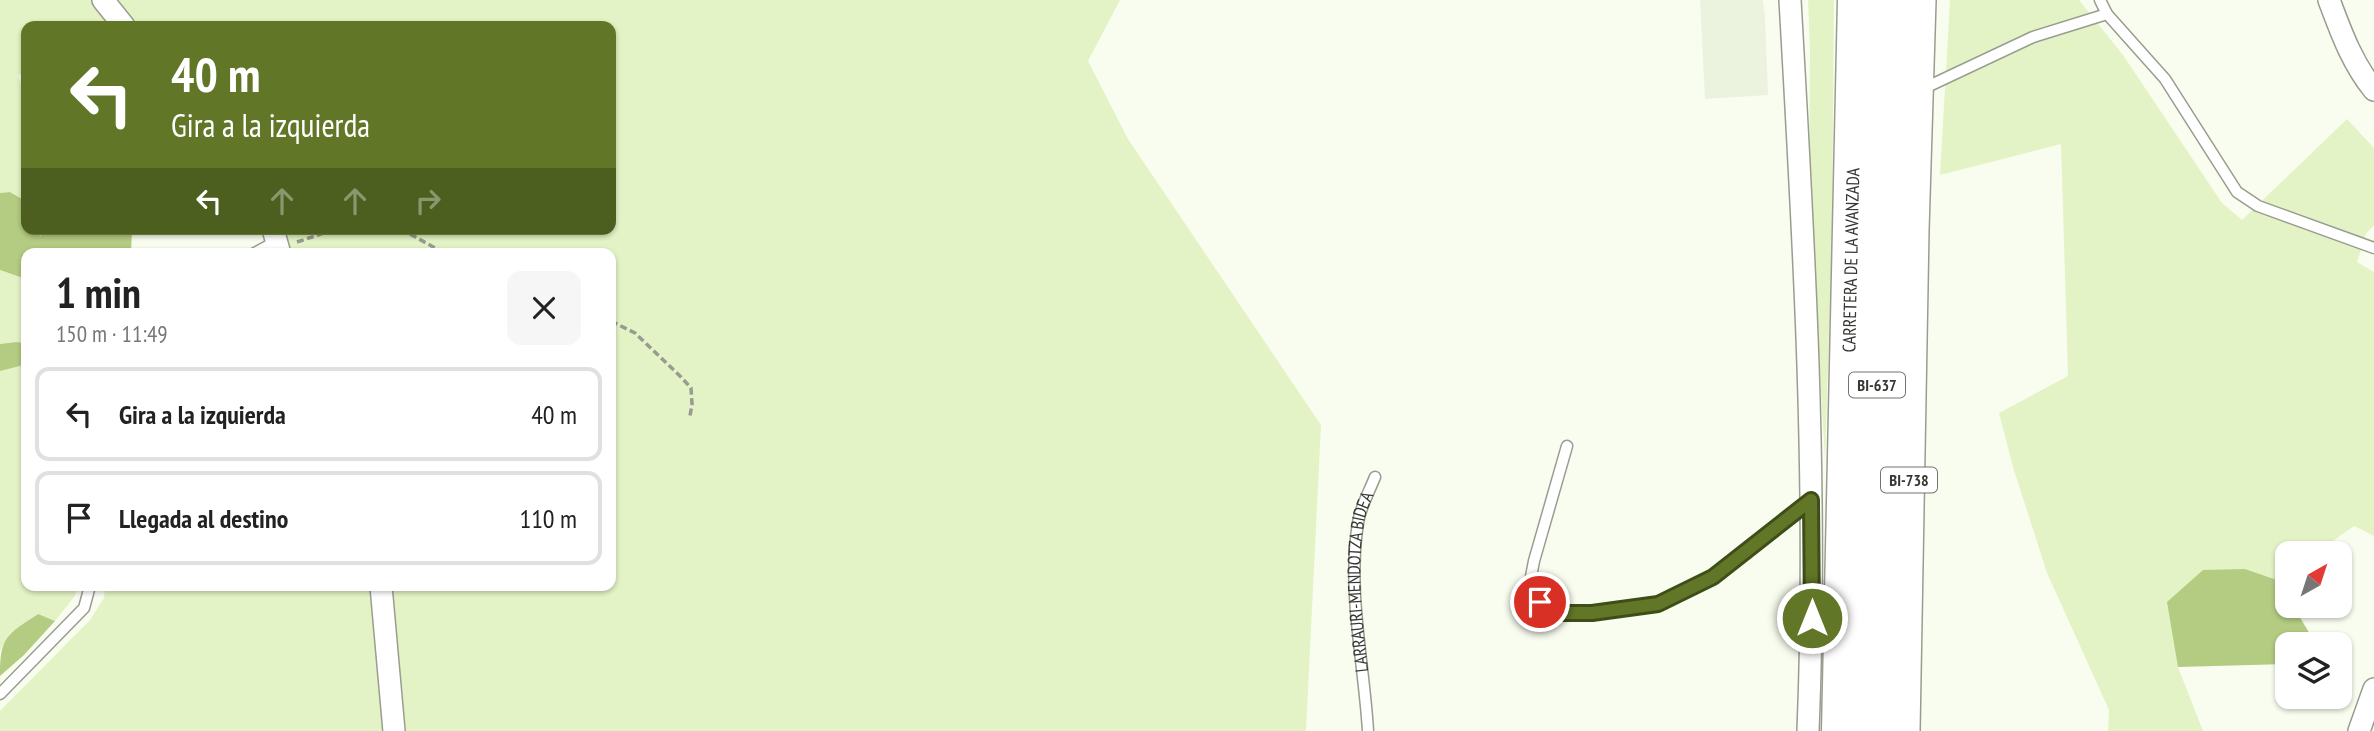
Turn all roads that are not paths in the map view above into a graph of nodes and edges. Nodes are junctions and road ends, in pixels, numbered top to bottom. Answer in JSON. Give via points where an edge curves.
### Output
{"nodes":[{"id":1,"x":103,"y":0,"type":"edge"},
{"id":2,"x":1790,"y":0,"type":"edge"},
{"id":3,"x":1849,"y":0,"type":"edge"},
{"id":4,"x":1857,"y":0,"type":"edge"},
{"id":5,"x":1887,"y":0,"type":"edge"},
{"id":6,"x":1919,"y":0,"type":"edge"},
{"id":7,"x":1939,"y":0,"type":"edge"},
{"id":8,"x":2100,"y":0,"type":"edge"},
{"id":9,"x":2329,"y":0,"type":"edge"},
{"id":10,"x":2107,"y":14,"type":"junction"},
{"id":11,"x":120,"y":21,"type":"edge"},
{"id":12,"x":1931,"y":85,"type":"junction"},
{"id":13,"x":2374,"y":90,"type":"edge"},
{"id":14,"x":1852,"y":174,"type":"junction"},
{"id":15,"x":1912,"y":230,"type":"junction"},
{"id":16,"x":2374,"y":248,"type":"edge"},
{"id":17,"x":1567,"y":446,"type":"dead end"},
{"id":18,"x":1375,"y":477,"type":"dead end"},
{"id":19,"x":1811,"y":500,"type":"junction"},
{"id":20,"x":89,"y":591,"type":"edge"},
{"id":21,"x":381,"y":591,"type":"edge"},
{"id":22,"x":2374,"y":689,"type":"edge"},
{"id":23,"x":0,"y":694,"type":"edge"},
{"id":24,"x":394,"y":731,"type":"edge"},
{"id":25,"x":1368,"y":731,"type":"edge"},
{"id":26,"x":1808,"y":731,"type":"edge"},
{"id":27,"x":1841,"y":731,"type":"edge"},
{"id":28,"x":1872,"y":731,"type":"edge"},
{"id":29,"x":1903,"y":731,"type":"edge"},
{"id":30,"x":2359,"y":731,"type":"edge"}],
"edges":[{"from":1,"to":11,"type":"street"},
{"from":2,"to":19,"type":"street"},
{"from":3,"to":14,"type":"main road"},
{"from":4,"to":14,"type":"highway","name":"CARRETERA DE LA AVANZADA","number":"BI-637"},
{"from":5,"to":28,"type":"highway","name":"CARRETERA DE LA AVANZADA","number":"BI-637"},
{"from":6,"to":15,"type":"main road","number":"BI-738"},
{"from":7,"to":12,"type":"main road"},
{"from":8,"to":10,"type":"lane"},
{"from":9,"to":13,"type":"street","via":[[2346,47]]},
{"from":10,"to":12,"type":"lane","via":[[2033,37]]},
{"from":10,"to":16,"type":"lane","via":[[2165,79],[2237,192],[2258,206]]},
{"from":12,"to":15,"type":"main road","via":[[1928,149]]},
{"from":14,"to":27,"type":"highway","name":"CARRETERA DE LA AVANZADA","number":"BI-637"},
{"from":15,"to":29,"type":"main road","number":"BI-738"},
{"from":17,"to":19,"type":"lane","via":[[1530,582],[1540,602],[1556,613],[1658,604],[1713,577]]},
{"from":18,"to":25,"type":"lane","name":"LARRAURI-MENDOTZA BIDEA","via":[[1358,521],[1354,597]]},
{"from":19,"to":26,"type":"street"},
{"from":20,"to":23,"type":"lane","via":[[84,608]]},
{"from":21,"to":24,"type":"street"},
{"from":22,"to":30,"type":"street"}]}
